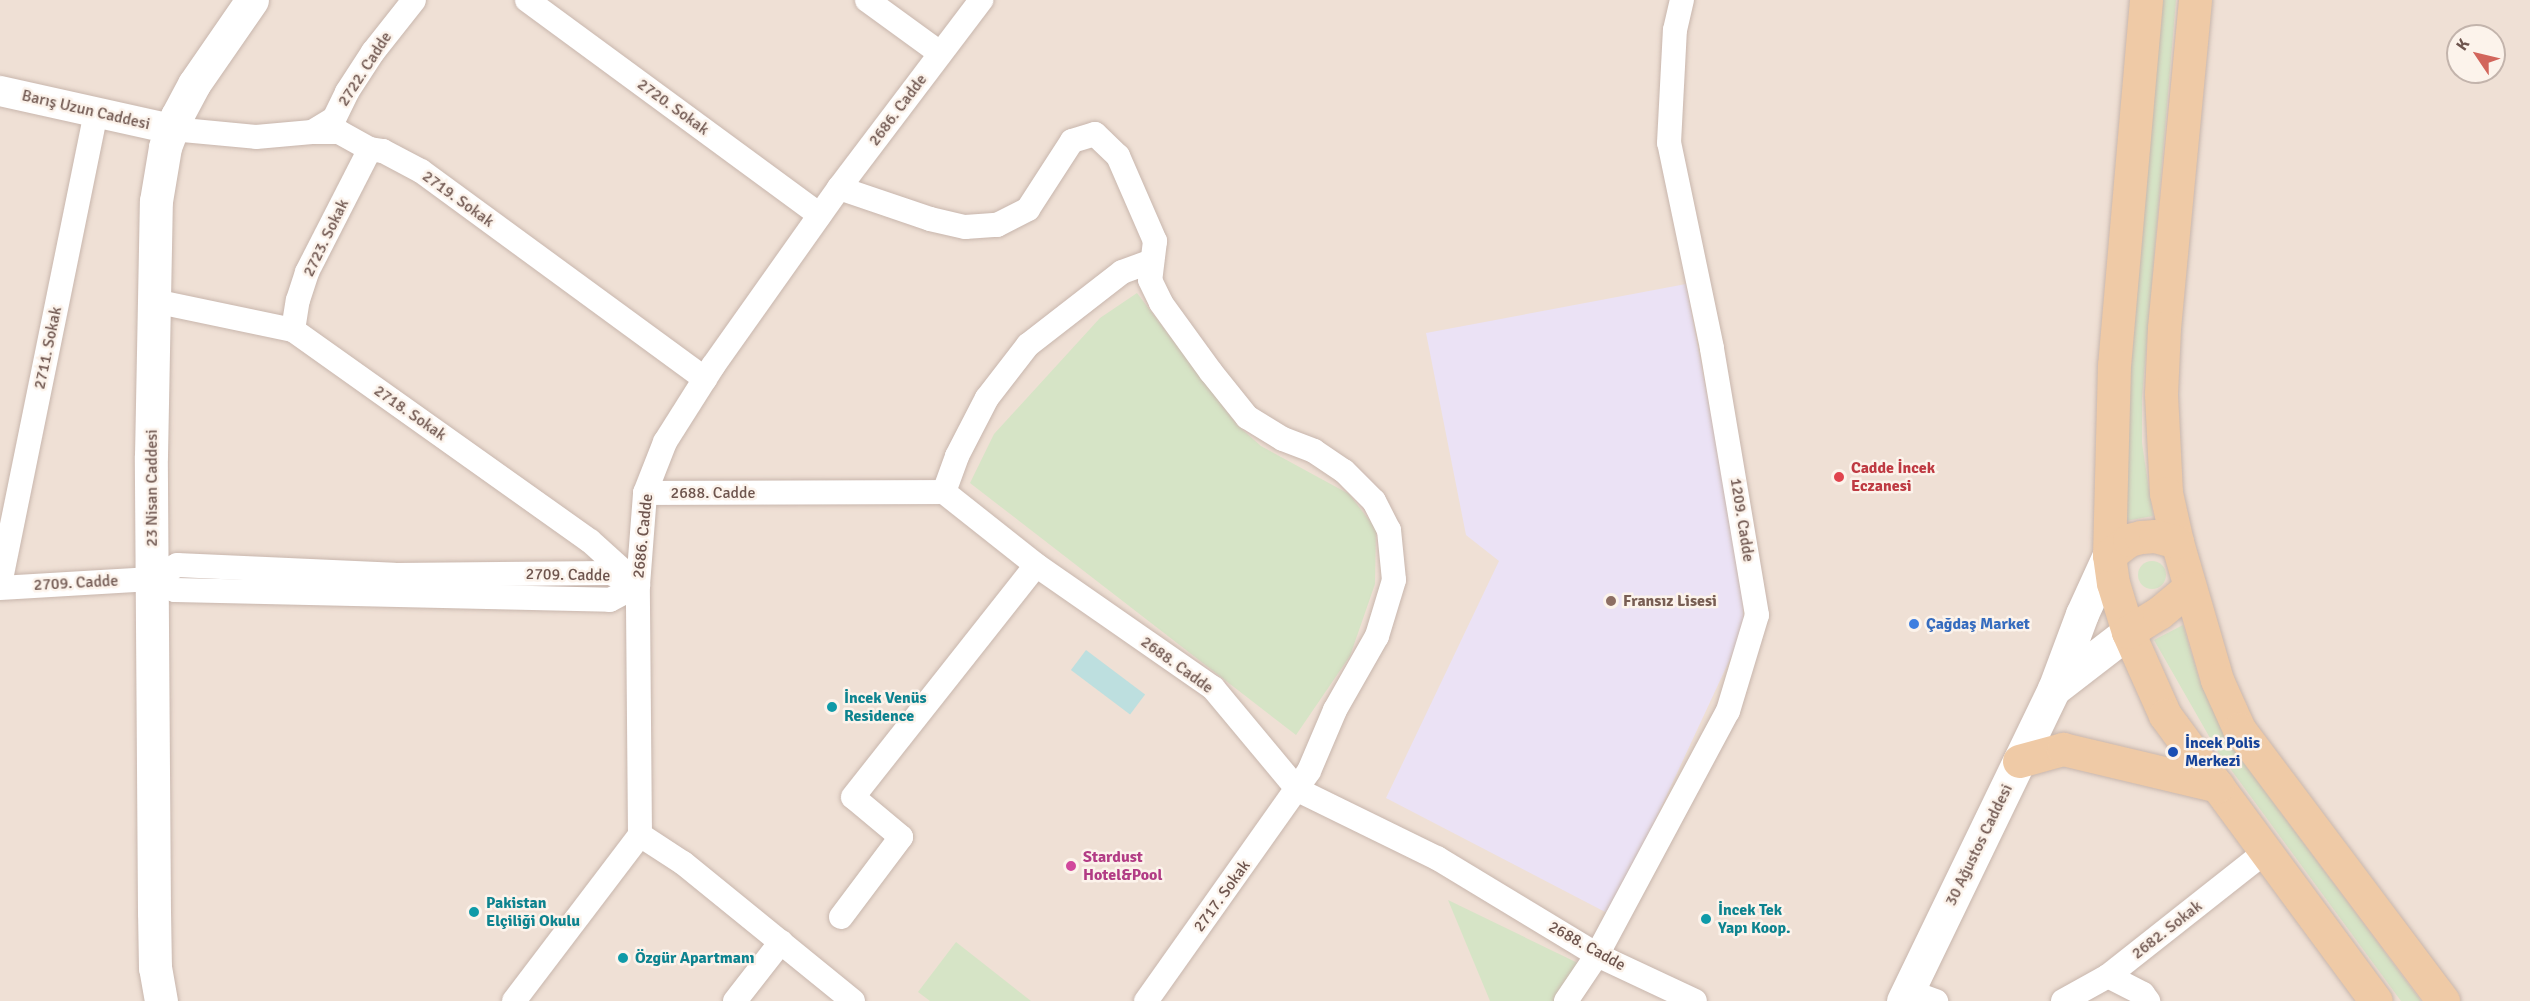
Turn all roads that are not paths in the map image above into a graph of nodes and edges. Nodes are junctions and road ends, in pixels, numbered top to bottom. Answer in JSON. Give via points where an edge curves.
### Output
{"nodes":[{"id":1,"x":252,"y":0,"type":"edge"},
{"id":2,"x":414,"y":0,"type":"edge"},
{"id":3,"x":527,"y":0,"type":"edge"},
{"id":4,"x":867,"y":0,"type":"edge"},
{"id":5,"x":981,"y":0,"type":"edge"},
{"id":6,"x":1682,"y":0,"type":"edge"},
{"id":7,"x":2146,"y":0,"type":"edge"},
{"id":8,"x":2195,"y":0,"type":"edge"},
{"id":9,"x":940,"y":54,"type":"junction"},
{"id":10,"x":0,"y":91,"type":"edge"},
{"id":11,"x":96,"y":112,"type":"junction"},
{"id":12,"x":171,"y":129,"type":"junction"},
{"id":13,"x":312,"y":132,"type":"junction"},
{"id":14,"x":370,"y":149,"type":"junction"},
{"id":15,"x":839,"y":188,"type":"junction"},
{"id":16,"x":820,"y":215,"type":"junction"},
{"id":17,"x":1152,"y":261,"type":"junction"},
{"id":18,"x":154,"y":301,"type":"junction"},
{"id":19,"x":293,"y":330,"type":"junction"},
{"id":20,"x":705,"y":379,"type":"junction"},
{"id":21,"x":944,"y":492,"type":"junction"},
{"id":22,"x":645,"y":493,"type":"junction"},
{"id":23,"x":2177,"y":542,"type":"junction"},
{"id":24,"x":2109,"y":555,"type":"junction"},
{"id":25,"x":1036,"y":565,"type":"junction"},
{"id":26,"x":152,"y":579,"type":"junction"},
{"id":27,"x":638,"y":585,"type":"junction"},
{"id":28,"x":0,"y":586,"type":"edge"},
{"id":29,"x":2189,"y":588,"type":"junction"},
{"id":30,"x":2128,"y":632,"type":"junction"},
{"id":31,"x":2054,"y":689,"type":"junction"},
{"id":32,"x":2019,"y":761,"type":"junction"},
{"id":33,"x":2218,"y":786,"type":"junction"},
{"id":34,"x":1298,"y":790,"type":"junction"},
{"id":35,"x":640,"y":835,"type":"junction"},
{"id":36,"x":2266,"y":851,"type":"junction"},
{"id":37,"x":841,"y":916,"type":"dead end"},
{"id":38,"x":781,"y":942,"type":"junction"},
{"id":39,"x":1597,"y":955,"type":"junction"},
{"id":40,"x":2108,"y":976,"type":"junction"},
{"id":41,"x":823,"y":992,"type":"edge"},
{"id":42,"x":1916,"y":998,"type":"edge"},
{"id":43,"x":159,"y":1000,"type":"edge"},
{"id":44,"x":514,"y":1001,"type":"edge"},
{"id":45,"x":735,"y":1001,"type":"edge"},
{"id":46,"x":853,"y":1001,"type":"edge"},
{"id":47,"x":1146,"y":1001,"type":"edge"},
{"id":48,"x":1566,"y":1001,"type":"edge"},
{"id":49,"x":1695,"y":1001,"type":"edge"},
{"id":50,"x":2063,"y":1001,"type":"edge"},
{"id":51,"x":2148,"y":1001,"type":"edge"},
{"id":52,"x":2376,"y":1001,"type":"edge"},
{"id":53,"x":2443,"y":1001,"type":"edge"}],
"edges":[{"from":1,"to":12,"type":"main road","name":"23 Nisan Caddesi","via":[[194,84]]},
{"from":2,"to":13,"type":"street","name":"2722. Cadde","via":[[346,92],[334,119]]},
{"from":3,"to":16,"type":"street","name":"2720. Sokak"},
{"from":4,"to":9,"type":"street"},
{"from":5,"to":9,"type":"street","name":"2686. Cadde"},
{"from":6,"to":39,"type":"street","name":"1209. Cadde","via":[[1676,30],[1669,143],[1712,348],[1757,615],[1728,711]]},
{"from":7,"to":24,"type":"main road","via":[[2114,366]]},
{"from":8,"to":23,"type":"main road","via":[[2161,394],[2166,493]]},
{"from":9,"to":15,"type":"street","name":"2686. Cadde"},
{"from":10,"to":11,"type":"street","name":"Barış Uzun Caddesi"},
{"from":11,"to":12,"type":"street","name":"Barış Uzun Caddesi"},
{"from":11,"to":28,"type":"street","name":"2711. Sokak"},
{"from":12,"to":13,"type":"street","name":"2719. Sokak","via":[[256,137]]},
{"from":12,"to":18,"type":"main road","name":"23 Nisan Caddesi","via":[[156,201]]},
{"from":13,"to":14,"type":"street","name":"2719. Sokak","via":[[339,132]]},
{"from":14,"to":19,"type":"street","name":"2723. Sokak","via":[[307,272]]},
{"from":14,"to":20,"type":"street","name":"2719. Sokak","via":[[421,171]]},
{"from":15,"to":16,"type":"street","name":"2686. Cadde"},
{"from":15,"to":17,"type":"street","name":"2717. Sokak","via":[[930,219],[965,226],[997,225],[1028,209],[1072,141],[1095,134],[1118,156],[1155,241]]},
{"from":16,"to":20,"type":"street","name":"2686. Cadde"},
{"from":17,"to":21,"type":"street","via":[[1122,272],[1029,345],[987,398],[957,456]]},
{"from":17,"to":34,"type":"street","name":"2717. Sokak","via":[[1150,280],[1161,303],[1247,417],[1344,471],[1374,501],[1389,530],[1394,580],[1377,636],[1335,710]]},
{"from":18,"to":19,"type":"street","name":"2718. Sokak"},
{"from":18,"to":26,"type":"main road","name":"23 Nisan Caddesi"},
{"from":19,"to":27,"type":"street","name":"2718. Sokak","via":[[590,541]]},
{"from":20,"to":22,"type":"street","name":"2686. Cadde","via":[[665,442]]},
{"from":21,"to":22,"type":"street","name":"2688. Cadde"},
{"from":21,"to":25,"type":"street","name":"2688. Cadde"},
{"from":22,"to":27,"type":"street","name":"2686. Cadde"},
{"from":23,"to":24,"type":"main road","via":[[2140,537],[2128,540]]},
{"from":23,"to":29,"type":"main road"},
{"from":24,"to":30,"type":"main road"},
{"from":24,"to":31,"type":"main road","name":"30 Ağustos Caddesi"},
{"from":25,"to":34,"type":"street","name":"2688. Cadde","via":[[1213,688]]},
{"from":25,"to":37,"type":"street","via":[[853,797],[901,837]]},
{"from":26,"to":27,"type":"street","name":"2709. Cadde","via":[[177,565],[394,574],[610,573]]},
{"from":26,"to":28,"type":"street","name":"2709. Cadde"},
{"from":26,"to":43,"type":"main road","name":"23 Nisan Caddesi","via":[[154,913]]},
{"from":27,"to":35,"type":"street","name":"2686. Cadde"},
{"from":29,"to":30,"type":"main road"},
{"from":29,"to":53,"type":"main road","via":[[2217,680],[2239,729]]},
{"from":30,"to":31,"type":"main road","name":"30 Ağustos Caddesi"},
{"from":30,"to":33,"type":"main road","via":[[2165,715]]},
{"from":31,"to":32,"type":"main road","name":"30 Ağustos Caddesi"},
{"from":32,"to":33,"type":"main road","via":[[2063,749]]},
{"from":32,"to":42,"type":"main road","name":"30 Ağustos Caddesi"},
{"from":33,"to":36,"type":"main road"},
{"from":34,"to":39,"type":"street","name":"2688. Cadde","via":[[1437,858]]},
{"from":34,"to":47,"type":"street","name":"2717. Sokak"},
{"from":35,"to":38,"type":"street","via":[[683,863]]},
{"from":35,"to":44,"type":"street"},
{"from":36,"to":40,"type":"street","name":"2682. Sokak"},
{"from":36,"to":52,"type":"main road"},
{"from":38,"to":41,"type":"street"},
{"from":38,"to":45,"type":"street"},
{"from":39,"to":48,"type":"street","name":"1209. Cadde"},
{"from":39,"to":49,"type":"street","name":"2688. Cadde"},
{"from":40,"to":50,"type":"street","name":"2682. Sokak"},
{"from":40,"to":51,"type":"street","via":[[2143,994]]},
{"from":41,"to":46,"type":"street"}]}
